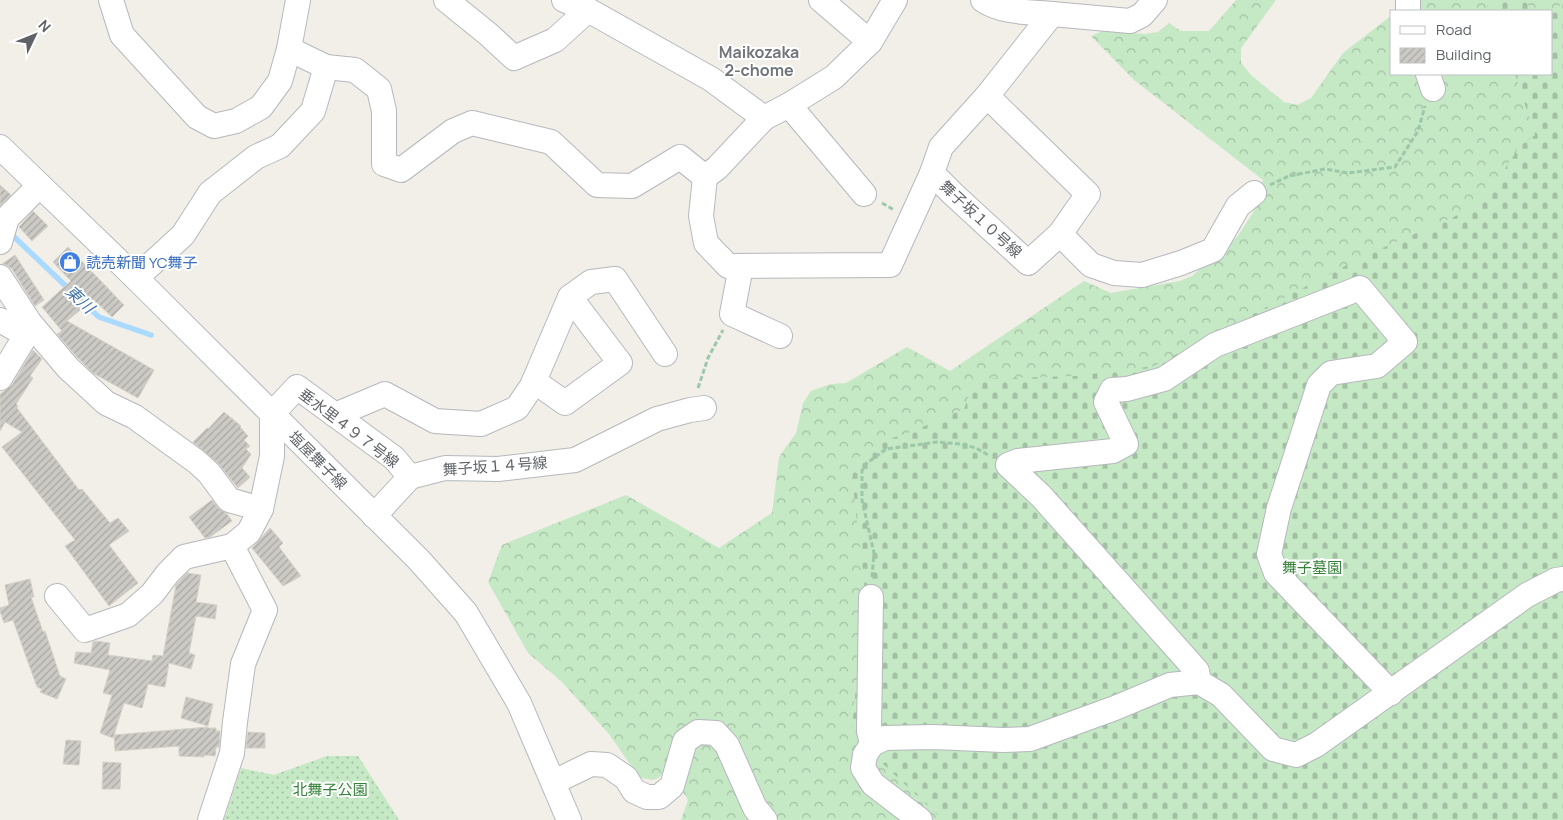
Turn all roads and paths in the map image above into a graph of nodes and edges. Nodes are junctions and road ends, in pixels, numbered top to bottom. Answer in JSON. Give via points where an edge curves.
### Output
{"nodes":[{"id":1,"x":111,"y":0,"type":"edge"},
{"id":2,"x":298,"y":0,"type":"edge"},
{"id":3,"x":446,"y":0,"type":"edge"},
{"id":4,"x":564,"y":0,"type":"edge"},
{"id":5,"x":821,"y":0,"type":"edge"},
{"id":6,"x":895,"y":0,"type":"edge"},
{"id":7,"x":983,"y":0,"type":"edge"},
{"id":8,"x":1155,"y":0,"type":"edge"},
{"id":9,"x":588,"y":10,"type":"junction"},
{"id":10,"x":1052,"y":14,"type":"junction"},
{"id":11,"x":870,"y":42,"type":"junction"},
{"id":12,"x":288,"y":49,"type":"junction"},
{"id":13,"x":326,"y":67,"type":"junction"},
{"id":14,"x":1430,"y":82,"type":"edge"},
{"id":15,"x":987,"y":96,"type":"junction"},
{"id":16,"x":788,"y":105,"type":"junction"},
{"id":17,"x":764,"y":118,"type":"junction"},
{"id":18,"x":0,"y":148,"type":"edge"},
{"id":19,"x":932,"y":173,"type":"junction"},
{"id":20,"x":705,"y":177,"type":"junction"},
{"id":21,"x":39,"y":186,"type":"junction"},
{"id":22,"x":1254,"y":193,"type":"joint"},
{"id":23,"x":864,"y":194,"type":"joint"},
{"id":24,"x":911,"y":218,"type":"junction"},
{"id":25,"x":3,"y":231,"type":"edge"},
{"id":26,"x":1060,"y":234,"type":"junction"},
{"id":27,"x":741,"y":266,"type":"junction"},
{"id":28,"x":0,"y":277,"type":"edge"},
{"id":29,"x":136,"y":278,"type":"junction"},
{"id":30,"x":570,"y":297,"type":"junction"},
{"id":31,"x":732,"y":314,"type":"junction"},
{"id":32,"x":0,"y":320,"type":"edge"},
{"id":33,"x":780,"y":336,"type":"dead end"},
{"id":34,"x":665,"y":354,"type":"dead end"},
{"id":35,"x":0,"y":378,"type":"edge"},
{"id":36,"x":534,"y":381,"type":"junction"},
{"id":37,"x":697,"y":409,"type":"joint"},
{"id":38,"x":272,"y":414,"type":"junction"},
{"id":39,"x":335,"y":415,"type":"junction"},
{"id":40,"x":1009,"y":466,"type":"junction"},
{"id":41,"x":410,"y":477,"type":"junction"},
{"id":42,"x":261,"y":509,"type":"junction"},
{"id":43,"x":374,"y":516,"type":"junction"},
{"id":44,"x":232,"y":546,"type":"junction"},
{"id":45,"x":1563,"y":579,"type":"edge"},
{"id":46,"x":57,"y":596,"type":"dead end"},
{"id":47,"x":871,"y":597,"type":"joint"},
{"id":48,"x":1199,"y":682,"type":"junction"},
{"id":49,"x":1391,"y":693,"type":"junction"},
{"id":50,"x":872,"y":744,"type":"junction"},
{"id":51,"x":554,"y":782,"type":"junction"},
{"id":52,"x":210,"y":820,"type":"edge"},
{"id":53,"x":569,"y":820,"type":"edge"},
{"id":54,"x":765,"y":820,"type":"edge"},
{"id":55,"x":920,"y":820,"type":"edge"}],
"edges":[{"from":1,"to":12,"type":"street","via":[[122,35],[197,117],[214,126],[236,121],[262,107],[280,81]]},
{"from":2,"to":12,"type":"street"},
{"from":3,"to":9,"type":"street","via":[[514,58],[555,40]]},
{"from":4,"to":9,"type":"street"},
{"from":5,"to":11,"type":"street"},
{"from":6,"to":11,"type":"street"},
{"from":7,"to":10,"type":"street","via":[[1005,9]]},
{"from":8,"to":10,"type":"street","via":[[1142,15],[1130,20]]},
{"from":9,"to":17,"type":"street","via":[[711,79]]},
{"from":10,"to":15,"type":"street"},
{"from":11,"to":16,"type":"street","via":[[834,77]]},
{"from":12,"to":13,"type":"street"},
{"from":13,"to":20,"type":"street","via":[[355,70],[379,89],[384,111],[384,164],[401,170],[453,130],[472,123],[551,142],[597,185],[632,186],[680,157]]},
{"from":13,"to":29,"type":"street","via":[[312,111],[280,146],[256,157],[210,193],[183,235]]},
{"from":14,"to":22,"type":"path","via":[[1418,131],[1395,167],[1348,173],[1325,169],[1289,176]]},
{"from":15,"to":19,"type":"street","via":[[941,148]]},
{"from":15,"to":26,"type":"street","name":"舞子坂１０号線","via":[[1088,194]]},
{"from":16,"to":17,"type":"street"},
{"from":16,"to":23,"type":"street"},
{"from":17,"to":20,"type":"street"},
{"from":18,"to":21,"type":"street","name":"塩屋舞子線"},
{"from":19,"to":24,"type":"street","name":"舞子坂１０号線"},
{"from":19,"to":26,"type":"street","name":"舞子坂１０号線","via":[[1028,263]]},
{"from":20,"to":27,"type":"street","name":"舞子坂１０号線","via":[[701,216],[706,243],[728,266]]},
{"from":21,"to":25,"type":"street"},
{"from":21,"to":29,"type":"street","name":"塩屋舞子線"},
{"from":22,"to":26,"type":"street","via":[[1238,206],[1213,250],[1142,275],[1114,274],[1090,265]]},
{"from":23,"to":24,"type":"path"},
{"from":24,"to":27,"type":"street","name":"舞子坂１０号線","via":[[890,264]]},
{"from":27,"to":31,"type":"street"},
{"from":28,"to":42,"type":"street","via":[[30,323],[68,368],[106,403],[135,417],[197,462],[229,500]]},
{"from":29,"to":38,"type":"street","name":"塩屋舞子線"},
{"from":30,"to":34,"type":"street","via":[[590,282],[615,279]]},
{"from":30,"to":36,"type":"street"},
{"from":30,"to":36,"type":"street","via":[[620,363],[565,403]]},
{"from":31,"to":33,"type":"street"},
{"from":31,"to":37,"type":"path","via":[[708,358]]},
{"from":32,"to":35,"type":"street","via":[[26,334]]},
{"from":36,"to":39,"type":"street","via":[[517,408],[481,424],[435,421],[385,394]]},
{"from":37,"to":41,"type":"street","name":"舞子坂１４号線","via":[[657,419],[575,460],[498,469],[444,468]]},
{"from":38,"to":39,"type":"street","name":"垂水里４９７号線","via":[[297,387]]},
{"from":38,"to":42,"type":"street","via":[[272,456]]},
{"from":38,"to":43,"type":"street","name":"塩屋舞子線"},
{"from":39,"to":41,"type":"street","name":"垂水里４９７号線","via":[[394,458]]},
{"from":40,"to":47,"type":"path","via":[[976,448],[937,442],[886,449],[867,463],[862,471],[862,500],[874,554]]},
{"from":40,"to":48,"type":"street","via":[[1041,496],[1197,671]]},
{"from":40,"to":49,"type":"street","via":[[1018,461],[1113,450],[1126,444],[1106,402],[1112,390],[1164,379],[1215,345],[1360,288],[1405,342],[1377,366],[1331,373],[1319,385],[1279,508],[1269,554],[1276,573]]},
{"from":41,"to":43,"type":"street","name":"垂水里４９７号線"},
{"from":42,"to":44,"type":"street","via":[[249,532]]},
{"from":43,"to":51,"type":"street","name":"塩屋舞子線","via":[[466,613],[519,703]]},
{"from":44,"to":46,"type":"street","via":[[184,557],[152,594],[128,615],[85,630]]},
{"from":44,"to":52,"type":"street","via":[[265,610],[243,664],[232,753]]},
{"from":45,"to":49,"type":"street","via":[[1527,595]]},
{"from":47,"to":50,"type":"street","via":[[869,731]]},
{"from":48,"to":49,"type":"street","via":[[1221,695],[1273,748],[1296,755],[1316,745]]},
{"from":48,"to":50,"type":"street","via":[[1170,684],[1030,739],[885,738]]},
{"from":50,"to":55,"type":"street","via":[[865,755],[863,768],[873,784]]},
{"from":51,"to":53,"type":"street","name":"塩屋舞子線"},
{"from":51,"to":54,"type":"street","via":[[591,764],[607,765],[626,778],[634,790],[647,797],[659,797],[672,786],[685,741],[698,732],[716,733],[727,745],[755,808]]}]}
